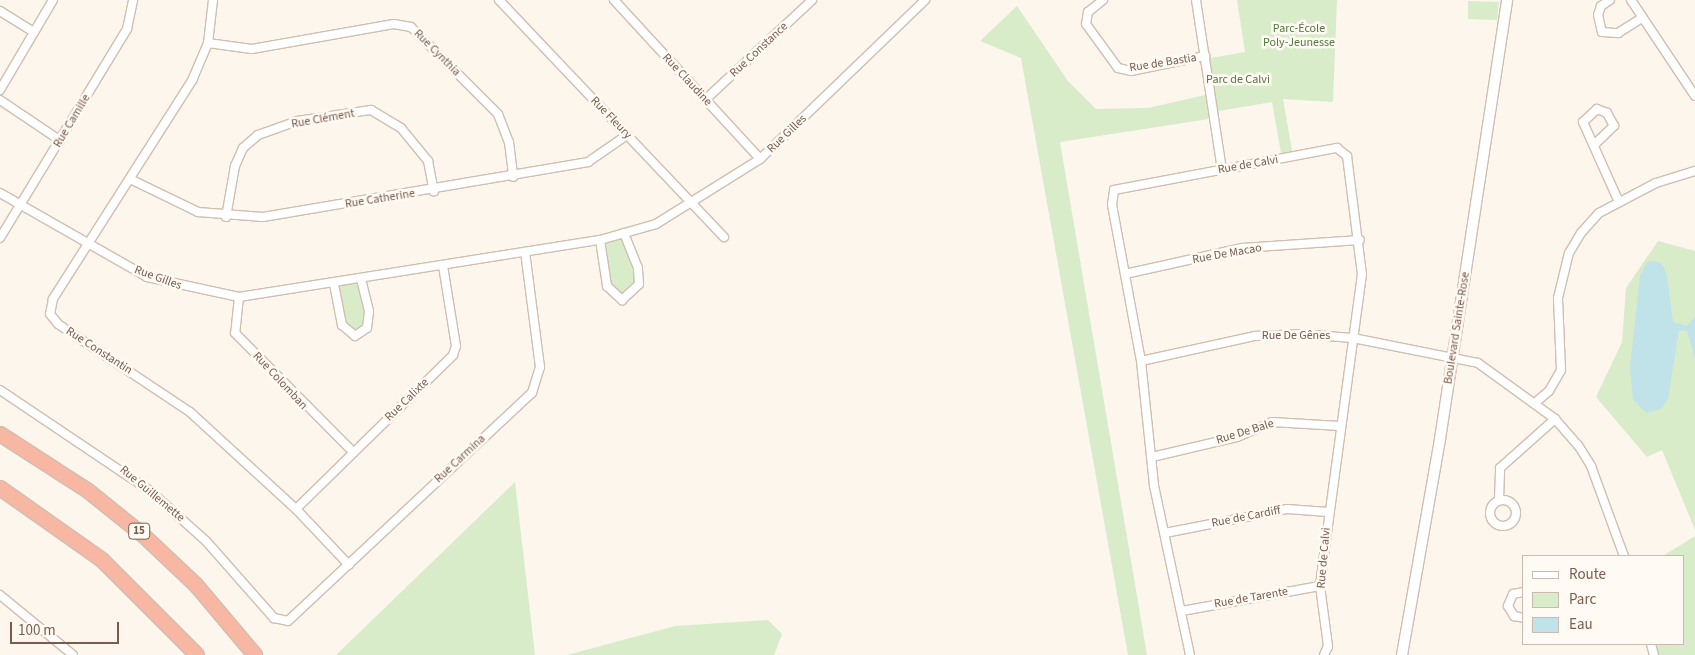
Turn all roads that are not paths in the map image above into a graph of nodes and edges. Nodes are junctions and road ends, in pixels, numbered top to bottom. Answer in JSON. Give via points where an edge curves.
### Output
{"nodes":[{"id":1,"x":53,"y":0,"type":"edge"},
{"id":2,"x":133,"y":0,"type":"edge"},
{"id":3,"x":213,"y":0,"type":"edge"},
{"id":4,"x":499,"y":0,"type":"edge"},
{"id":5,"x":614,"y":0,"type":"edge"},
{"id":6,"x":812,"y":0,"type":"edge"},
{"id":7,"x":925,"y":0,"type":"edge"},
{"id":8,"x":1103,"y":0,"type":"edge"},
{"id":9,"x":1196,"y":0,"type":"edge"},
{"id":10,"x":1507,"y":0,"type":"edge"},
{"id":11,"x":1610,"y":0,"type":"edge"},
{"id":12,"x":1630,"y":0,"type":"edge"},
{"id":13,"x":0,"y":10,"type":"edge"},
{"id":14,"x":1640,"y":19,"type":"junction"},
{"id":15,"x":34,"y":32,"type":"junction"},
{"id":16,"x":208,"y":43,"type":"junction"},
{"id":17,"x":1205,"y":56,"type":"junction"},
{"id":18,"x":0,"y":90,"type":"edge"},
{"id":19,"x":1695,"y":96,"type":"edge"},
{"id":20,"x":706,"y":99,"type":"junction"},
{"id":21,"x":0,"y":100,"type":"edge"},
{"id":22,"x":627,"y":135,"type":"junction"},
{"id":23,"x":61,"y":141,"type":"junction"},
{"id":24,"x":1594,"y":145,"type":"junction"},
{"id":25,"x":760,"y":159,"type":"junction"},
{"id":26,"x":1222,"y":170,"type":"junction"},
{"id":27,"x":1695,"y":171,"type":"edge"},
{"id":28,"x":513,"y":177,"type":"junction"},
{"id":29,"x":130,"y":178,"type":"junction"},
{"id":30,"x":434,"y":191,"type":"junction"},
{"id":31,"x":0,"y":193,"type":"edge"},
{"id":32,"x":1619,"y":202,"type":"junction"},
{"id":33,"x":692,"y":204,"type":"junction"},
{"id":34,"x":21,"y":205,"type":"junction"},
{"id":35,"x":226,"y":216,"type":"junction"},
{"id":36,"x":624,"y":233,"type":"junction"},
{"id":37,"x":724,"y":237,"type":"dead end"},
{"id":38,"x":0,"y":238,"type":"edge"},
{"id":39,"x":600,"y":240,"type":"junction"},
{"id":40,"x":1360,"y":240,"type":"junction"},
{"id":41,"x":88,"y":247,"type":"junction"},
{"id":42,"x":525,"y":252,"type":"junction"},
{"id":43,"x":444,"y":266,"type":"junction"},
{"id":44,"x":1125,"y":274,"type":"junction"},
{"id":45,"x":362,"y":280,"type":"junction"},
{"id":46,"x":334,"y":284,"type":"junction"},
{"id":47,"x":239,"y":297,"type":"junction"},
{"id":48,"x":1353,"y":338,"type":"junction"},
{"id":49,"x":1452,"y":355,"type":"junction"},
{"id":50,"x":1141,"y":361,"type":"junction"},
{"id":51,"x":0,"y":390,"type":"edge"},
{"id":52,"x":1536,"y":403,"type":"junction"},
{"id":53,"x":1556,"y":419,"type":"junction"},
{"id":54,"x":1340,"y":426,"type":"junction"},
{"id":55,"x":0,"y":434,"type":"edge"},
{"id":56,"x":353,"y":452,"type":"junction"},
{"id":57,"x":1152,"y":457,"type":"junction"},
{"id":58,"x":0,"y":488,"type":"edge"},
{"id":59,"x":1499,"y":500,"type":"dead end"},
{"id":60,"x":296,"y":509,"type":"junction"},
{"id":61,"x":1328,"y":512,"type":"junction"},
{"id":62,"x":1165,"y":534,"type":"junction"},
{"id":63,"x":1624,"y":555,"type":"edge"},
{"id":64,"x":349,"y":565,"type":"junction"},
{"id":65,"x":1320,"y":586,"type":"junction"},
{"id":66,"x":1522,"y":592,"type":"edge"},
{"id":67,"x":0,"y":597,"type":"edge"},
{"id":68,"x":1182,"y":611,"type":"junction"},
{"id":69,"x":1522,"y":618,"type":"edge"},
{"id":70,"x":283,"y":622,"type":"joint"},
{"id":71,"x":73,"y":655,"type":"edge"},
{"id":72,"x":197,"y":655,"type":"edge"},
{"id":73,"x":255,"y":655,"type":"edge"},
{"id":74,"x":1190,"y":655,"type":"edge"},
{"id":75,"x":1324,"y":655,"type":"edge"},
{"id":76,"x":1402,"y":655,"type":"edge"}],
"edges":[{"from":1,"to":15,"type":"street"},
{"from":2,"to":23,"type":"street","name":"Rue Camille","via":[[127,29]]},
{"from":3,"to":16,"type":"street","name":"Rue Constantin"},
{"from":4,"to":22,"type":"street","name":"Rue Fleury"},
{"from":5,"to":20,"type":"street","name":"Rue Claudine"},
{"from":6,"to":20,"type":"street","name":"Rue Constance"},
{"from":7,"to":25,"type":"street","name":"Rue Gilles"},
{"from":8,"to":17,"type":"street","name":"Rue de Bastia","via":[[1088,12],[1086,24],[1118,68],[1131,71]]},
{"from":9,"to":17,"type":"street","name":"Rue de Bastia"},
{"from":10,"to":49,"type":"street","name":"Boulevard Sainte-Rose"},
{"from":11,"to":14,"type":"street","via":[[1601,6],[1598,15],[1602,32],[1618,33]]},
{"from":12,"to":14,"type":"street"},
{"from":13,"to":15,"type":"street"},
{"from":14,"to":19,"type":"street"},
{"from":15,"to":18,"type":"street"},
{"from":16,"to":28,"type":"street","name":"Rue Cynthia","via":[[252,49],[394,24],[411,27],[498,114],[510,142]]},
{"from":16,"to":29,"type":"street","name":"Rue Constantin","via":[[193,80]]},
{"from":17,"to":26,"type":"street","name":"Rue de Bastia"},
{"from":20,"to":25,"type":"street","name":"Rue Claudine"},
{"from":21,"to":23,"type":"street"},
{"from":22,"to":28,"type":"street","name":"Rue Catherine","via":[[588,162]]},
{"from":22,"to":33,"type":"street","name":"Rue Fleury"},
{"from":23,"to":34,"type":"street","name":"Rue Camille"},
{"from":24,"to":24,"type":"street","via":[[1614,126],[1607,112],[1597,110],[1583,122]]},
{"from":24,"to":32,"type":"street"},
{"from":25,"to":33,"type":"street","name":"Rue Gilles"},
{"from":26,"to":40,"type":"street","name":"Rue de Calvi","via":[[1343,150]]},
{"from":26,"to":44,"type":"street","name":"Rue de Calvi","via":[[1114,190],[1112,206]]},
{"from":27,"to":32,"type":"street","via":[[1656,183]]},
{"from":28,"to":30,"type":"street","name":"Rue Catherine"},
{"from":29,"to":35,"type":"street","name":"Rue Catherine","via":[[198,212]]},
{"from":29,"to":41,"type":"street","name":"Rue Constantin"},
{"from":30,"to":35,"type":"street","name":"Rue Catherine","via":[[263,217]]},
{"from":30,"to":35,"type":"street","name":"Rue Clément","via":[[428,161],[401,128],[371,110],[297,121],[258,135],[243,148],[235,166]]},
{"from":31,"to":34,"type":"street","name":"Rue Gilles"},
{"from":32,"to":52,"type":"street","via":[[1599,213],[1568,253],[1558,298],[1561,370],[1549,392]]},
{"from":33,"to":36,"type":"street","name":"Rue Gilles","via":[[656,224]]},
{"from":33,"to":37,"type":"street","name":"Rue Fleury"},
{"from":34,"to":38,"type":"street","name":"Rue Camille"},
{"from":34,"to":41,"type":"street","name":"Rue Gilles"},
{"from":36,"to":39,"type":"street","name":"Rue Gilles"},
{"from":36,"to":39,"type":"street","via":[[638,268],[639,284],[622,300],[607,286]]},
{"from":39,"to":42,"type":"street","name":"Rue Gilles"},
{"from":40,"to":44,"type":"street","name":"Rue De Macao","via":[[1242,248]]},
{"from":40,"to":48,"type":"street","name":"Rue de Calvi","via":[[1362,274]]},
{"from":41,"to":47,"type":"street","name":"Rue Gilles","via":[[147,277]]},
{"from":41,"to":60,"type":"street","name":"Rue Constantin","via":[[53,299],[50,314],[58,324],[190,412]]},
{"from":42,"to":43,"type":"street","name":"Rue Gilles"},
{"from":42,"to":64,"type":"street","name":"Rue Carmina","via":[[540,367],[532,393]]},
{"from":43,"to":45,"type":"street","name":"Rue Gilles"},
{"from":43,"to":56,"type":"street","name":"Rue Calixte","via":[[456,346],[453,355]]},
{"from":44,"to":50,"type":"street","name":"Rue de Calvi"},
{"from":45,"to":46,"type":"street","name":"Rue Gilles"},
{"from":45,"to":46,"type":"street","via":[[369,312],[368,328],[355,336],[342,325]]},
{"from":46,"to":47,"type":"street","name":"Rue Gilles"},
{"from":47,"to":56,"type":"street","name":"Rue Colomban","via":[[235,332]]},
{"from":48,"to":49,"type":"street","name":"Rue De Gênes"},
{"from":48,"to":50,"type":"street","name":"Rue De Gênes","via":[[1255,336]]},
{"from":48,"to":54,"type":"street","name":"Rue de Calvi"},
{"from":49,"to":52,"type":"street","name":"Rue De Gênes","via":[[1489,368]]},
{"from":49,"to":76,"type":"street","name":"Boulevard Sainte-Rose"},
{"from":50,"to":57,"type":"street","name":"Rue de Calvi"},
{"from":51,"to":70,"type":"street","name":"Rue Guillemette","via":[[149,490],[206,541],[274,618]]},
{"from":52,"to":53,"type":"street","name":"Rue De Gênes"},
{"from":53,"to":59,"type":"street","via":[[1500,468]]},
{"from":53,"to":63,"type":"street","name":"Rue De Gênes","via":[[1591,466]]},
{"from":54,"to":57,"type":"street","name":"Rue De Bale","via":[[1272,422],[1237,436]]},
{"from":54,"to":61,"type":"street","name":"Rue de Calvi"},
{"from":55,"to":73,"type":"highway","number":"15","via":[[81,486],[143,535],[196,585]]},
{"from":56,"to":60,"type":"street","name":"Rue Calixte"},
{"from":57,"to":62,"type":"street","name":"Rue de Calvi"},
{"from":58,"to":72,"type":"highway","via":[[102,560]]},
{"from":60,"to":64,"type":"street","name":"Rue Constantin"},
{"from":61,"to":62,"type":"street","name":"Rue de Cardiff","via":[[1287,509]]},
{"from":61,"to":65,"type":"street","name":"Rue de Calvi"},
{"from":62,"to":68,"type":"street","name":"Rue de Calvi"},
{"from":64,"to":70,"type":"street","name":"Rue Carmina","via":[[296,616]]},
{"from":65,"to":68,"type":"street","name":"Rue de Tarente"},
{"from":65,"to":75,"type":"street","name":"Rue de Calvi","via":[[1328,646]]},
{"from":66,"to":69,"type":"street","via":[[1513,594],[1508,606],[1514,616]]},
{"from":67,"to":71,"type":"street"},
{"from":68,"to":74,"type":"street","name":"Rue de Calvi"}]}
